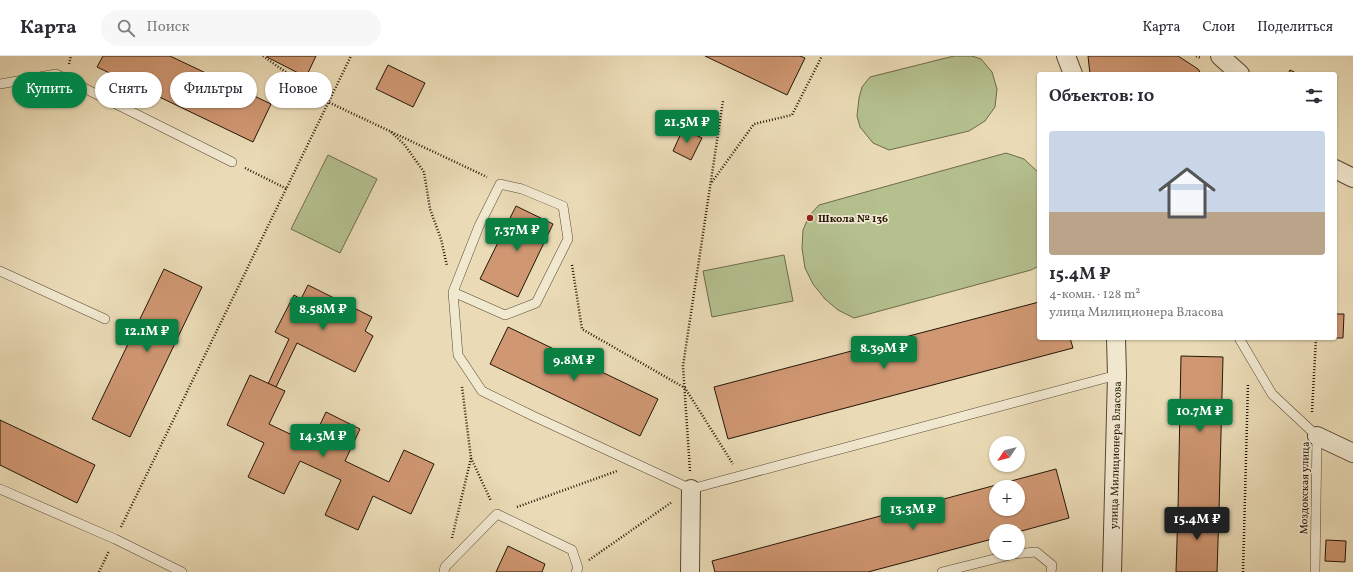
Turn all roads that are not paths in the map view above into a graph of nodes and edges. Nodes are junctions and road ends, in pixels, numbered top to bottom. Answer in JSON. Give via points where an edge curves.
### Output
{"nodes":[{"id":1,"x":1066,"y":56,"type":"edge"},
{"id":2,"x":1220,"y":56,"type":"edge"},
{"id":3,"x":1072,"y":72,"type":"edge"},
{"id":4,"x":1238,"y":72,"type":"edge"},
{"id":5,"x":0,"y":84,"type":"edge"},
{"id":6,"x":232,"y":162,"type":"road end"},
{"id":7,"x":1337,"y":170,"type":"edge"},
{"id":8,"x":1353,"y":178,"type":"edge"},
{"id":9,"x":0,"y":272,"type":"edge"},
{"id":10,"x":453,"y":292,"type":"junction"},
{"id":11,"x":105,"y":319,"type":"dead end"},
{"id":12,"x":1116,"y":340,"type":"edge"},
{"id":13,"x":1240,"y":340,"type":"edge"},
{"id":14,"x":1116,"y":375,"type":"junction"},
{"id":15,"x":1314,"y":434,"type":"junction"},
{"id":16,"x":1353,"y":452,"type":"edge"},
{"id":17,"x":0,"y":489,"type":"edge"},
{"id":18,"x":691,"y":489,"type":"junction"},
{"id":19,"x":445,"y":569,"type":"edge"},
{"id":20,"x":577,"y":570,"type":"edge"},
{"id":21,"x":182,"y":572,"type":"edge"},
{"id":22,"x":690,"y":572,"type":"edge"},
{"id":23,"x":943,"y":572,"type":"edge"},
{"id":24,"x":1051,"y":572,"type":"edge"},
{"id":25,"x":1112,"y":572,"type":"edge"},
{"id":26,"x":1315,"y":572,"type":"edge"}],
"edges":[{"from":1,"to":3,"type":"street"},
{"from":2,"to":4,"type":"street"},
{"from":5,"to":6,"type":"lane","via":[[56,74]]},
{"from":7,"to":8,"type":"street"},
{"from":9,"to":11,"type":"lane"},
{"from":10,"to":10,"type":"lane","via":[[505,315],[536,303],[568,239],[563,206],[522,189],[500,184],[479,226]]},
{"from":10,"to":18,"type":"lane","via":[[458,355],[482,391]]},
{"from":12,"to":14,"type":"street","name":"улица Милиционера Власова"},
{"from":13,"to":15,"type":"lane","name":"Моздокская улица","via":[[1272,394]]},
{"from":14,"to":18,"type":"lane"},
{"from":14,"to":25,"type":"street","name":"улица Милиционера Власова"},
{"from":15,"to":16,"type":"street"},
{"from":15,"to":26,"type":"lane","name":"Моздокская улица"},
{"from":17,"to":21,"type":"lane","via":[[115,539]]},
{"from":18,"to":22,"type":"street"},
{"from":19,"to":20,"type":"lane","via":[[497,514],[572,550]]},
{"from":23,"to":24,"type":"lane","via":[[1014,554],[1036,552],[1052,565]]}]}
